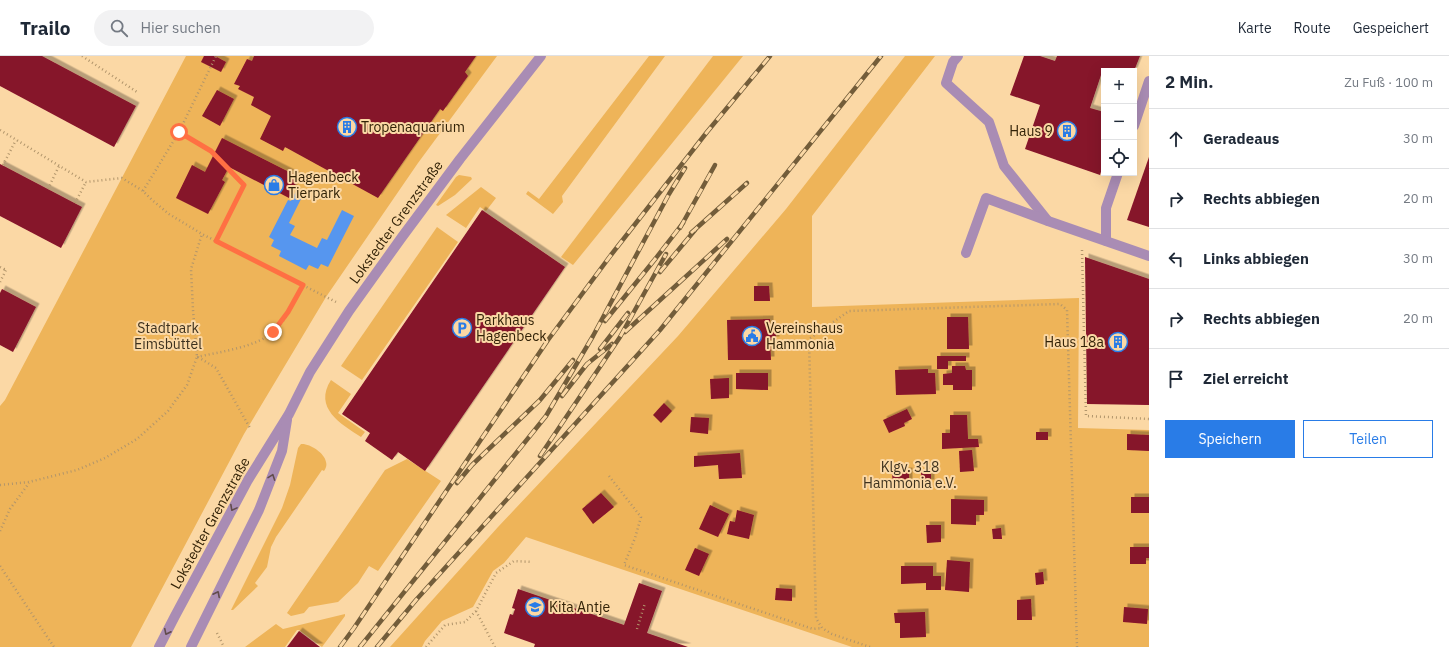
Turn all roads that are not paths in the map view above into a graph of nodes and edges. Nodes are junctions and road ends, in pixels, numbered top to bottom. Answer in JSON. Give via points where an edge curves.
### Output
{"nodes":[{"id":1,"x":541,"y":56,"type":"edge"},
{"id":2,"x":958,"y":56,"type":"edge"},
{"id":3,"x":1149,"y":81,"type":"edge"},
{"id":4,"x":1137,"y":117,"type":"edge"},
{"id":5,"x":1117,"y":176,"type":"edge"},
{"id":6,"x":1048,"y":221,"type":"junction"},
{"id":7,"x":1106,"y":241,"type":"junction"},
{"id":8,"x":966,"y":253,"type":"dead end"},
{"id":9,"x":1149,"y":256,"type":"edge"},
{"id":10,"x":289,"y":414,"type":"junction"},
{"id":11,"x":159,"y":647,"type":"edge"},
{"id":12,"x":191,"y":647,"type":"edge"}],
"edges":[{"from":1,"to":10,"type":"street","name":"Lokstedter Grenzstraße","via":[[460,159],[349,311],[310,372]]},
{"from":2,"to":6,"type":"street","via":[[953,62],[946,84],[988,122],[1004,166]]},
{"from":3,"to":4,"type":"street"},
{"from":5,"to":7,"type":"street","via":[[1106,208]]},
{"from":6,"to":7,"type":"street"},
{"from":6,"to":8,"type":"street","via":[[986,198]]},
{"from":7,"to":9,"type":"street"},
{"from":10,"to":11,"type":"street","name":"Lokstedter Grenzstraße","one_way":true,"via":[[248,480]]},
{"from":12,"to":10,"type":"street","name":"Lokstedter Grenzstraße","one_way":true,"via":[[259,510],[282,450]]}]}
